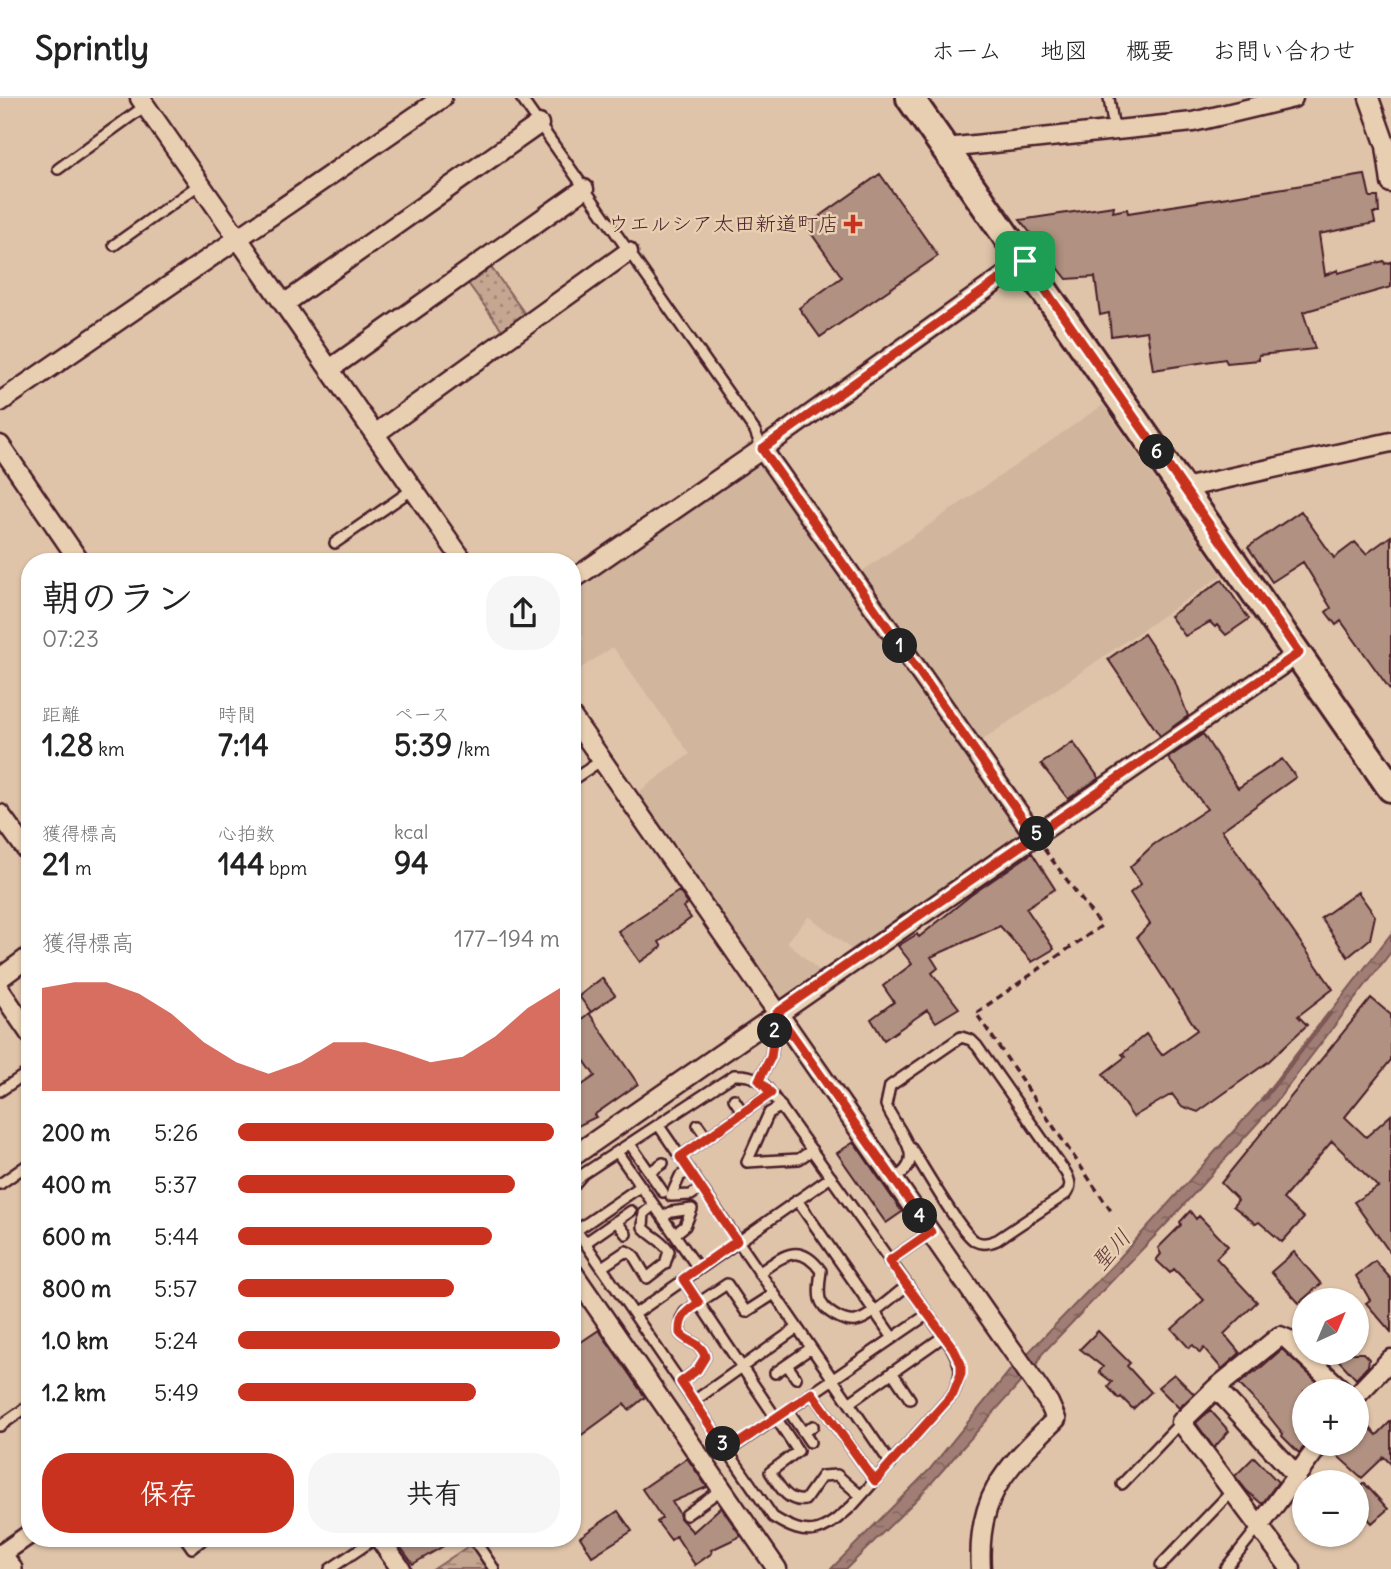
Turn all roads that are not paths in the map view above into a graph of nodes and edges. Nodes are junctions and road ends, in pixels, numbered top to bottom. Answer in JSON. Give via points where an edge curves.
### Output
{"nodes":[{"id":1,"x":442,"y":98,"type":"edge"},
{"id":2,"x":521,"y":98,"type":"edge"},
{"id":3,"x":910,"y":98,"type":"edge"},
{"id":4,"x":1110,"y":98,"type":"edge"},
{"id":5,"x":1293,"y":98,"type":"edge"},
{"id":6,"x":1369,"y":98,"type":"edge"},
{"id":7,"x":142,"y":102,"type":"edge"},
{"id":8,"x":539,"y":124,"type":"junction"},
{"id":9,"x":1114,"y":130,"type":"junction"},
{"id":10,"x":946,"y":148,"type":"junction"},
{"id":11,"x":58,"y":169,"type":"dead end"},
{"id":12,"x":1391,"y":183,"type":"edge"},
{"id":13,"x":200,"y":184,"type":"junction"},
{"id":14,"x":584,"y":189,"type":"junction"},
{"id":15,"x":238,"y":237,"type":"junction"},
{"id":16,"x":114,"y":245,"type":"dead end"},
{"id":17,"x":628,"y":252,"type":"junction"},
{"id":18,"x":1025,"y":261,"type":"junction"},
{"id":19,"x":284,"y":304,"type":"junction"},
{"id":20,"x":330,"y":369,"type":"junction"},
{"id":21,"x":0,"y":402,"type":"edge"},
{"id":22,"x":375,"y":434,"type":"junction"},
{"id":23,"x":1391,"y":442,"type":"edge"},
{"id":24,"x":0,"y":445,"type":"edge"},
{"id":25,"x":762,"y":449,"type":"junction"},
{"id":26,"x":414,"y":489,"type":"junction"},
{"id":27,"x":1185,"y":492,"type":"junction"},
{"id":28,"x":335,"y":543,"type":"dead end"},
{"id":29,"x":74,"y":553,"type":"edge"},
{"id":30,"x":458,"y":553,"type":"edge"},
{"id":31,"x":581,"y":574,"type":"edge"},
{"id":32,"x":1299,"y":653,"type":"junction"},
{"id":33,"x":581,"y":730,"type":"edge"},
{"id":34,"x":601,"y":760,"type":"junction"},
{"id":35,"x":581,"y":774,"type":"edge"},
{"id":36,"x":1391,"y":788,"type":"edge"},
{"id":37,"x":0,"y":814,"type":"edge"},
{"id":38,"x":1035,"y":836,"type":"junction"},
{"id":39,"x":21,"y":843,"type":"edge"},
{"id":40,"x":21,"y":963,"type":"edge"},
{"id":41,"x":0,"y":978,"type":"edge"},
{"id":42,"x":0,"y":990,"type":"edge"},
{"id":43,"x":777,"y":1013,"type":"junction"},
{"id":44,"x":21,"y":1021,"type":"edge"},
{"id":45,"x":21,"y":1077,"type":"edge"},
{"id":46,"x":759,"y":1080,"type":"junction"},
{"id":47,"x":0,"y":1091,"type":"edge"},
{"id":48,"x":771,"y":1093,"type":"junction"},
{"id":49,"x":734,"y":1099,"type":"dead end"},
{"id":50,"x":780,"y":1106,"type":"junction"},
{"id":51,"x":743,"y":1113,"type":"junction"},
{"id":52,"x":698,"y":1125,"type":"dead end"},
{"id":53,"x":659,"y":1126,"type":"junction"},
{"id":54,"x":707,"y":1139,"type":"junction"},
{"id":55,"x":630,"y":1144,"type":"junction"},
{"id":56,"x":911,"y":1148,"type":"junction"},
{"id":57,"x":812,"y":1150,"type":"junction"},
{"id":58,"x":581,"y":1151,"type":"edge"},
{"id":59,"x":617,"y":1152,"type":"junction"},
{"id":60,"x":680,"y":1157,"type":"junction"},
{"id":61,"x":663,"y":1163,"type":"dead end"},
{"id":62,"x":21,"y":1169,"type":"edge"},
{"id":63,"x":689,"y":1171,"type":"junction"},
{"id":64,"x":650,"y":1172,"type":"junction"},
{"id":65,"x":581,"y":1176,"type":"edge"},
{"id":66,"x":831,"y":1177,"type":"junction"},
{"id":67,"x":893,"y":1179,"type":"junction"},
{"id":68,"x":0,"y":1184,"type":"edge"},
{"id":69,"x":641,"y":1185,"type":"junction"},
{"id":70,"x":701,"y":1188,"type":"junction"},
{"id":71,"x":663,"y":1192,"type":"dead end"},
{"id":72,"x":797,"y":1200,"type":"junction"},
{"id":73,"x":654,"y":1205,"type":"junction"},
{"id":74,"x":631,"y":1211,"type":"dead end"},
{"id":75,"x":663,"y":1217,"type":"junction"},
{"id":76,"x":616,"y":1221,"type":"junction"},
{"id":77,"x":581,"y":1223,"type":"edge"},
{"id":78,"x":931,"y":1232,"type":"junction"},
{"id":79,"x":625,"y":1234,"type":"dead end"},
{"id":80,"x":675,"y":1234,"type":"junction"},
{"id":81,"x":581,"y":1236,"type":"edge"},
{"id":82,"x":737,"y":1241,"type":"junction"},
{"id":83,"x":585,"y":1242,"type":"junction"},
{"id":84,"x":889,"y":1261,"type":"junction"},
{"id":85,"x":602,"y":1267,"type":"junction"},
{"id":86,"x":698,"y":1268,"type":"junction"},
{"id":87,"x":759,"y":1273,"type":"junction"},
{"id":88,"x":683,"y":1279,"type":"junction"},
{"id":89,"x":581,"y":1284,"type":"edge"},
{"id":90,"x":907,"y":1286,"type":"junction"},
{"id":91,"x":774,"y":1294,"type":"junction"},
{"id":92,"x":699,"y":1303,"type":"junction"},
{"id":93,"x":874,"y":1310,"type":"junction"},
{"id":94,"x":635,"y":1314,"type":"junction"},
{"id":95,"x":928,"y":1314,"type":"junction"},
{"id":96,"x":797,"y":1328,"type":"junction"},
{"id":97,"x":944,"y":1336,"type":"junction"},
{"id":98,"x":893,"y":1338,"type":"junction"},
{"id":99,"x":811,"y":1348,"type":"junction"},
{"id":100,"x":1391,"y":1359,"type":"edge"},
{"id":101,"x":787,"y":1365,"type":"junction"},
{"id":102,"x":743,"y":1367,"type":"junction"},
{"id":103,"x":892,"y":1372,"type":"junction"},
{"id":104,"x":775,"y":1373,"type":"dead end"},
{"id":105,"x":796,"y":1378,"type":"dead end"},
{"id":106,"x":1330,"y":1379,"type":"edge"},
{"id":107,"x":833,"y":1380,"type":"junction"},
{"id":108,"x":681,"y":1382,"type":"junction"},
{"id":109,"x":1369,"y":1382,"type":"edge"},
{"id":110,"x":1216,"y":1388,"type":"junction"},
{"id":111,"x":812,"y":1393,"type":"junction"},
{"id":112,"x":910,"y":1399,"type":"dead end"},
{"id":113,"x":694,"y":1401,"type":"junction"},
{"id":114,"x":849,"y":1403,"type":"junction"},
{"id":115,"x":788,"y":1410,"type":"junction"},
{"id":116,"x":21,"y":1411,"type":"edge"},
{"id":117,"x":778,"y":1417,"type":"junction"},
{"id":118,"x":1181,"y":1422,"type":"junction"},
{"id":119,"x":0,"y":1426,"type":"edge"},
{"id":120,"x":813,"y":1426,"type":"dead end"},
{"id":121,"x":804,"y":1432,"type":"junction"},
{"id":122,"x":810,"y":1441,"type":"dead end"},
{"id":123,"x":727,"y":1451,"type":"junction"},
{"id":124,"x":891,"y":1464,"type":"junction"},
{"id":125,"x":1292,"y":1471,"type":"edge"},
{"id":126,"x":875,"y":1481,"type":"junction"},
{"id":127,"x":1292,"y":1483,"type":"edge"},
{"id":128,"x":1122,"y":1484,"type":"dead end"},
{"id":129,"x":722,"y":1489,"type":"junction"},
{"id":130,"x":1233,"y":1490,"type":"junction"},
{"id":131,"x":861,"y":1496,"type":"junction"},
{"id":132,"x":686,"y":1515,"type":"dead end"},
{"id":133,"x":1260,"y":1525,"type":"junction"},
{"id":134,"x":21,"y":1540,"type":"edge"},
{"id":135,"x":363,"y":1547,"type":"edge"},
{"id":136,"x":384,"y":1547,"type":"edge"},
{"id":137,"x":479,"y":1547,"type":"edge"},
{"id":138,"x":0,"y":1555,"type":"edge"},
{"id":139,"x":1161,"y":1565,"type":"dead end"},
{"id":140,"x":10,"y":1569,"type":"edge"},
{"id":141,"x":330,"y":1569,"type":"edge"},
{"id":142,"x":401,"y":1569,"type":"edge"},
{"id":143,"x":494,"y":1569,"type":"edge"},
{"id":144,"x":777,"y":1569,"type":"edge"},
{"id":145,"x":981,"y":1569,"type":"edge"},
{"id":146,"x":1224,"y":1569,"type":"edge"},
{"id":147,"x":1291,"y":1569,"type":"edge"}],
"edges":[{"from":1,"to":15,"type":"street"},
{"from":2,"to":8,"type":"lane"},
{"from":3,"to":10,"type":"main road"},
{"from":4,"to":9,"type":"lane"},
{"from":5,"to":9,"type":"street","via":[[1193,122]]},
{"from":6,"to":12,"type":"street","via":[[1387,146]]},
{"from":7,"to":11,"type":"lane"},
{"from":7,"to":13,"type":"street"},
{"from":8,"to":14,"type":"lane"},
{"from":8,"to":19,"type":"street"},
{"from":9,"to":10,"type":"street"},
{"from":10,"to":18,"type":"main road"},
{"from":13,"to":15,"type":"street"},
{"from":13,"to":16,"type":"lane"},
{"from":14,"to":17,"type":"lane"},
{"from":14,"to":20,"type":"street"},
{"from":15,"to":19,"type":"street"},
{"from":15,"to":21,"type":"street"},
{"from":17,"to":22,"type":"street"},
{"from":17,"to":25,"type":"lane","via":[[755,431]]},
{"from":18,"to":25,"type":"street"},
{"from":18,"to":27,"type":"main road"},
{"from":19,"to":20,"type":"street"},
{"from":20,"to":22,"type":"street"},
{"from":22,"to":26,"type":"street"},
{"from":23,"to":27,"type":"street","via":[[1197,485]]},
{"from":24,"to":29,"type":"street"},
{"from":25,"to":31,"type":"street"},
{"from":25,"to":38,"type":"street"},
{"from":26,"to":28,"type":"lane"},
{"from":26,"to":30,"type":"street"},
{"from":27,"to":32,"type":"main road"},
{"from":32,"to":36,"type":"main road"},
{"from":32,"to":38,"type":"street"},
{"from":33,"to":34,"type":"street"},
{"from":34,"to":35,"type":"lane"},
{"from":34,"to":43,"type":"street"},
{"from":37,"to":39,"type":"street"},
{"from":38,"to":43,"type":"street"},
{"from":40,"to":41,"type":"street"},
{"from":42,"to":44,"type":"street"},
{"from":43,"to":46,"type":"lane","via":[[771,1057]]},
{"from":43,"to":58,"type":"street"},
{"from":43,"to":67,"type":"street"},
{"from":45,"to":47,"type":"lane"},
{"from":46,"to":48,"type":"lane"},
{"from":46,"to":53,"type":"lane","via":[[750,1074],[734,1075]]},
{"from":48,"to":50,"type":"lane"},
{"from":48,"to":51,"type":"lane"},
{"from":49,"to":51,"type":"lane"},
{"from":50,"to":57,"type":"lane"},
{"from":50,"to":57,"type":"lane","via":[[769,1113],[747,1162],[799,1159]]},
{"from":51,"to":54,"type":"lane"},
{"from":52,"to":54,"type":"lane"},
{"from":53,"to":55,"type":"lane"},
{"from":53,"to":60,"type":"lane"},
{"from":54,"to":60,"type":"lane"},
{"from":55,"to":59,"type":"lane"},
{"from":55,"to":64,"type":"lane"},
{"from":56,"to":56,"type":"lane","via":[[886,1105],[890,1086],[967,1037],[1066,1172],[1069,1189],[997,1240],[979,1243],[965,1230]]},
{"from":56,"to":67,"type":"lane","via":[[908,1168]]},
{"from":57,"to":66,"type":"lane"},
{"from":59,"to":65,"type":"lane"},
{"from":59,"to":69,"type":"lane"},
{"from":60,"to":63,"type":"lane"},
{"from":61,"to":64,"type":"lane"},
{"from":62,"to":68,"type":"lane"},
{"from":63,"to":70,"type":"lane"},
{"from":63,"to":70,"type":"lane","via":[[680,1177],[671,1196],[691,1195]]},
{"from":64,"to":71,"type":"lane"},
{"from":66,"to":72,"type":"lane"},
{"from":66,"to":84,"type":"lane"},
{"from":67,"to":78,"type":"street"},
{"from":69,"to":73,"type":"lane"},
{"from":69,"to":77,"type":"lane"},
{"from":70,"to":82,"type":"lane"},
{"from":72,"to":82,"type":"lane"},
{"from":72,"to":93,"type":"lane"},
{"from":73,"to":75,"type":"lane"},
{"from":73,"to":85,"type":"lane","via":[[644,1213],[643,1227],[666,1245],[665,1264],[647,1278],[626,1251]]},
{"from":74,"to":76,"type":"lane"},
{"from":75,"to":80,"type":"lane"},
{"from":75,"to":80,"type":"lane","via":[[692,1209],[685,1226]]},
{"from":76,"to":79,"type":"lane"},
{"from":76,"to":83,"type":"lane"},
{"from":78,"to":84,"type":"lane"},
{"from":78,"to":145,"type":"street","via":[[1056,1419],[1010,1465],[987,1505]]},
{"from":80,"to":86,"type":"lane"},
{"from":81,"to":83,"type":"lane"},
{"from":82,"to":86,"type":"lane"},
{"from":82,"to":87,"type":"lane"},
{"from":83,"to":85,"type":"lane"},
{"from":84,"to":90,"type":"lane"},
{"from":85,"to":94,"type":"lane"},
{"from":86,"to":88,"type":"lane"},
{"from":87,"to":91,"type":"lane"},
{"from":87,"to":93,"type":"lane","via":[[788,1254],[803,1255],[821,1270],[820,1299],[836,1316],[856,1321]]},
{"from":88,"to":92,"type":"lane"},
{"from":88,"to":94,"type":"lane"},
{"from":89,"to":129,"type":"street"},
{"from":90,"to":93,"type":"lane"},
{"from":90,"to":95,"type":"lane"},
{"from":91,"to":92,"type":"lane","via":[[746,1312],[727,1284]]},
{"from":91,"to":96,"type":"lane"},
{"from":92,"to":102,"type":"lane"},
{"from":92,"to":108,"type":"lane","via":[[685,1312],[680,1333],[698,1345],[705,1357]]},
{"from":93,"to":98,"type":"lane"},
{"from":94,"to":108,"type":"lane"},
{"from":95,"to":97,"type":"lane"},
{"from":95,"to":98,"type":"lane"},
{"from":96,"to":99,"type":"lane"},
{"from":96,"to":102,"type":"lane"},
{"from":97,"to":103,"type":"lane"},
{"from":97,"to":124,"type":"lane","via":[[961,1364],[953,1394]]},
{"from":98,"to":107,"type":"lane"},
{"from":99,"to":101,"type":"lane"},
{"from":99,"to":107,"type":"lane"},
{"from":100,"to":109,"type":"street"},
{"from":101,"to":104,"type":"lane"},
{"from":101,"to":105,"type":"lane"},
{"from":102,"to":113,"type":"lane"},
{"from":102,"to":117,"type":"lane"},
{"from":103,"to":112,"type":"lane"},
{"from":103,"to":114,"type":"lane"},
{"from":106,"to":110,"type":"street","via":[[1280,1336]]},
{"from":107,"to":111,"type":"lane"},
{"from":107,"to":114,"type":"lane"},
{"from":108,"to":113,"type":"lane"},
{"from":110,"to":118,"type":"street"},
{"from":110,"to":125,"type":"street"},
{"from":111,"to":115,"type":"lane"},
{"from":111,"to":126,"type":"lane"},
{"from":113,"to":123,"type":"lane"},
{"from":114,"to":124,"type":"lane"},
{"from":115,"to":117,"type":"lane"},
{"from":115,"to":121,"type":"lane"},
{"from":116,"to":119,"type":"lane"},
{"from":117,"to":123,"type":"lane"},
{"from":117,"to":131,"type":"lane","via":[[798,1451],[770,1472],[790,1498],[804,1500],[822,1476],[828,1475],[837,1475]]},
{"from":118,"to":128,"type":"lane"},
{"from":118,"to":130,"type":"street"},
{"from":120,"to":121,"type":"lane"},
{"from":121,"to":122,"type":"lane"},
{"from":123,"to":131,"type":"lane","via":[[772,1517],[792,1529],[821,1529]]},
{"from":124,"to":126,"type":"lane"},
{"from":126,"to":131,"type":"lane"},
{"from":127,"to":133,"type":"street"},
{"from":129,"to":132,"type":"lane"},
{"from":129,"to":144,"type":"street"},
{"from":130,"to":133,"type":"street"},
{"from":130,"to":139,"type":"lane"},
{"from":133,"to":146,"type":"lane"},
{"from":133,"to":147,"type":"street"},
{"from":134,"to":138,"type":"street"},
{"from":135,"to":141,"type":"lane"},
{"from":136,"to":142,"type":"street"},
{"from":137,"to":143,"type":"lane"},
{"from":138,"to":140,"type":"street"}]}
